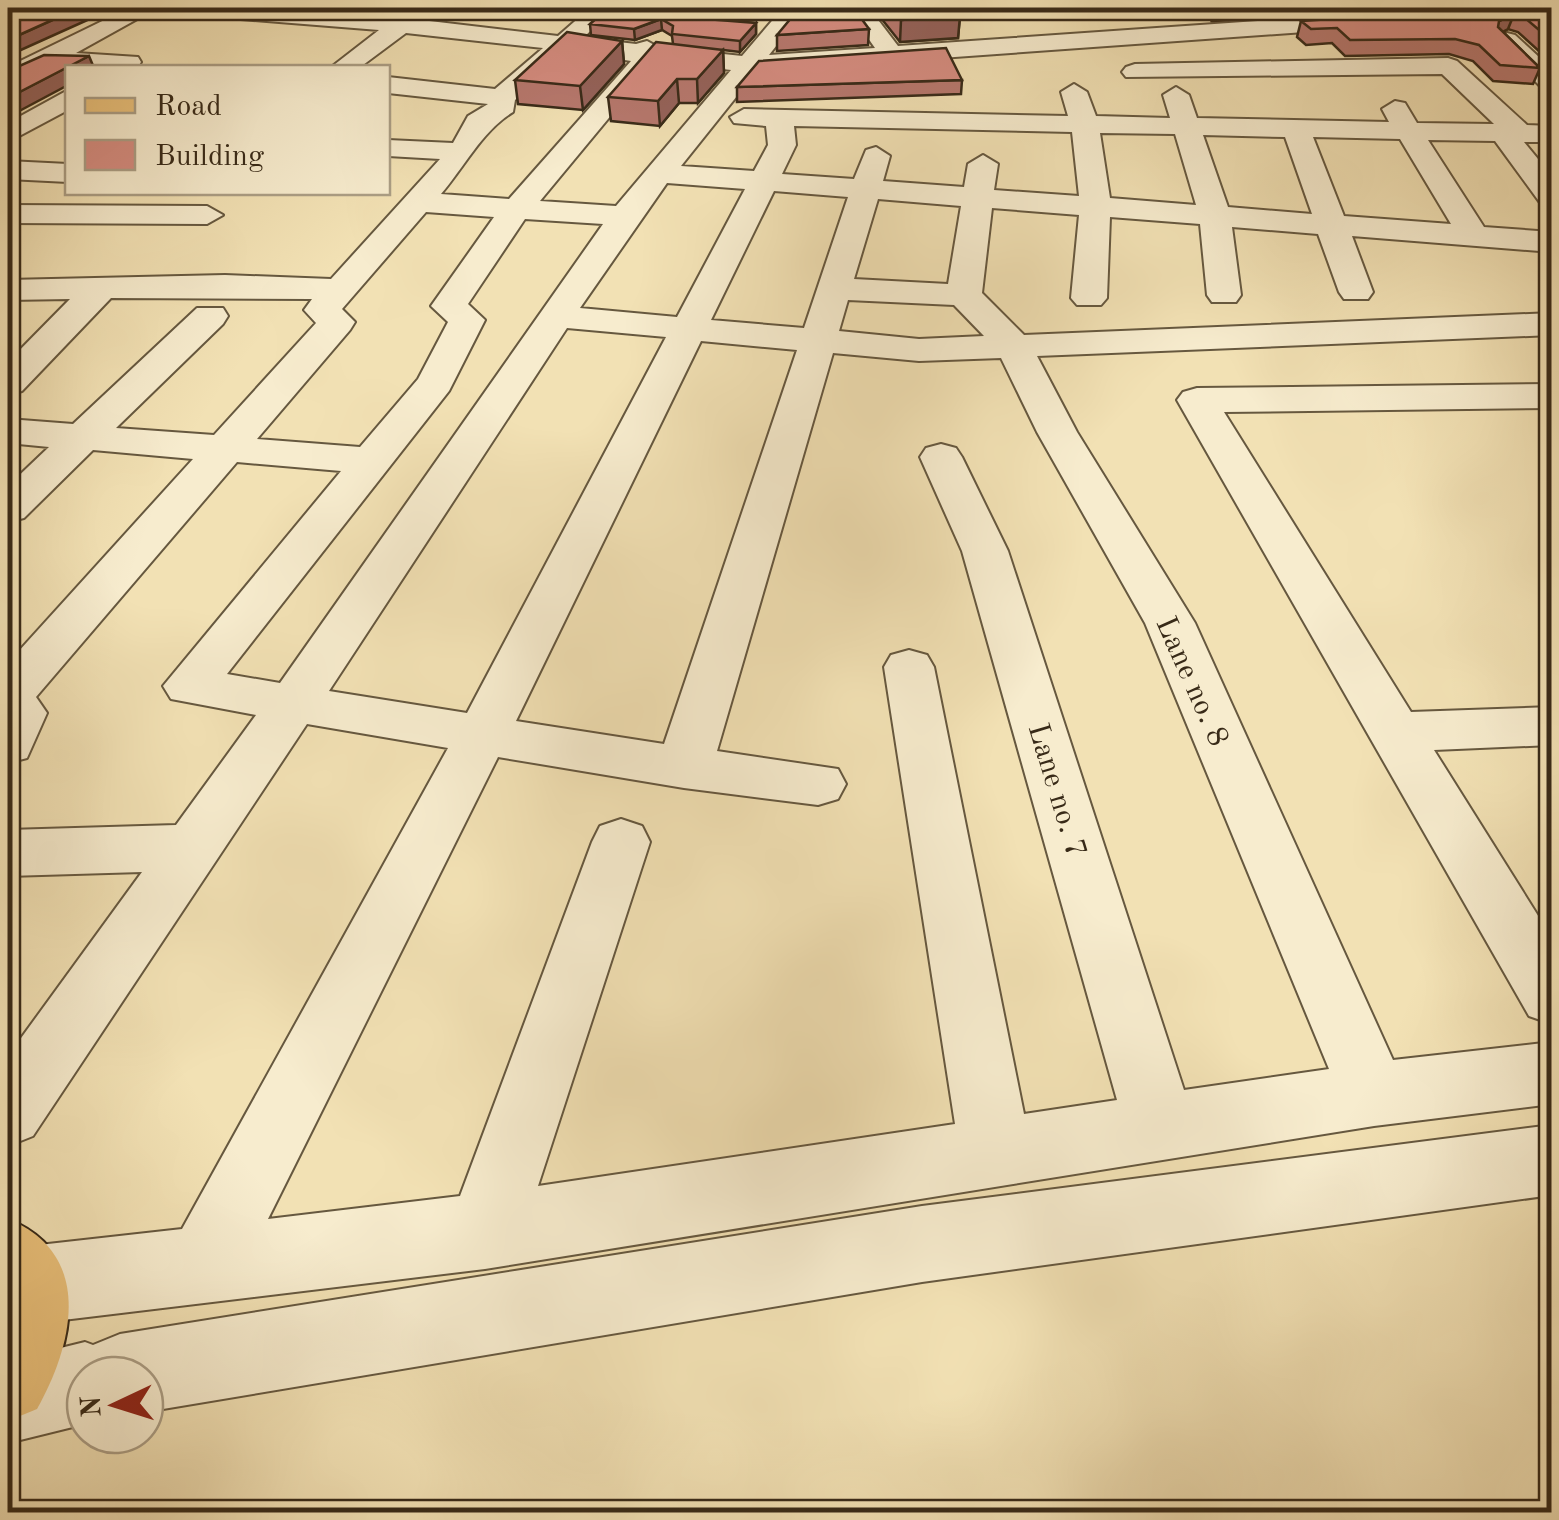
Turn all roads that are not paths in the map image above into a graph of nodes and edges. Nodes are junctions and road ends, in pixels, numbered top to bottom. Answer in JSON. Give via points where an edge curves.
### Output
{"nodes":[{"id":1,"x":146,"y":8,"type":"edge"},
{"id":2,"x":191,"y":8,"type":"edge"},
{"id":3,"x":426,"y":8,"type":"edge"},
{"id":4,"x":233,"y":9,"type":"edge"},
{"id":5,"x":867,"y":16,"type":"edge"},
{"id":6,"x":1137,"y":16,"type":"dead end"},
{"id":7,"x":1056,"y":18,"type":"dead end"},
{"id":8,"x":1406,"y":18,"type":"edge"},
{"id":9,"x":956,"y":20,"type":"edge"},
{"id":10,"x":575,"y":21,"type":"edge"},
{"id":11,"x":806,"y":23,"type":"edge"},
{"id":12,"x":400,"y":25,"type":"junction"},
{"id":13,"x":1258,"y":27,"type":"junction"},
{"id":14,"x":674,"y":30,"type":"edge"},
{"id":15,"x":1161,"y":34,"type":"junction"},
{"id":16,"x":178,"y":36,"type":"dead end"},
{"id":17,"x":1081,"y":40,"type":"junction"},
{"id":18,"x":1507,"y":40,"type":"edge"},
{"id":19,"x":982,"y":46,"type":"junction"},
{"id":20,"x":362,"y":51,"type":"junction"},
{"id":21,"x":891,"y":52,"type":"junction"},
{"id":22,"x":8,"y":54,"type":"edge"},
{"id":23,"x":638,"y":54,"type":"junction"},
{"id":24,"x":400,"y":56,"type":"dead end"},
{"id":25,"x":44,"y":58,"type":"junction"},
{"id":26,"x":333,"y":58,"type":"edge"},
{"id":27,"x":131,"y":61,"type":"edge"},
{"id":28,"x":1303,"y":67,"type":"junction"},
{"id":29,"x":1167,"y":70,"type":"junction"},
{"id":30,"x":1545,"y":72,"type":"edge"},
{"id":31,"x":8,"y":77,"type":"edge"},
{"id":32,"x":390,"y":85,"type":"edge"},
{"id":33,"x":728,"y":88,"type":"junction"},
{"id":34,"x":1381,"y":88,"type":"dead end"},
{"id":35,"x":890,"y":100,"type":"junction"},
{"id":36,"x":65,"y":101,"type":"edge"},
{"id":37,"x":978,"y":106,"type":"junction"},
{"id":38,"x":476,"y":112,"type":"junction"},
{"id":39,"x":779,"y":118,"type":"junction"},
{"id":40,"x":1086,"y":123,"type":"junction"},
{"id":41,"x":1188,"y":125,"type":"junction"},
{"id":42,"x":1296,"y":128,"type":"junction"},
{"id":43,"x":1410,"y":130,"type":"junction"},
{"id":44,"x":12,"y":132,"type":"edge"},
{"id":45,"x":65,"y":132,"type":"edge"},
{"id":46,"x":1511,"y":133,"type":"junction"},
{"id":47,"x":1552,"y":134,"type":"edge"},
{"id":48,"x":390,"y":147,"type":"edge"},
{"id":49,"x":8,"y":170,"type":"edge"},
{"id":50,"x":65,"y":173,"type":"edge"},
{"id":51,"x":659,"y":173,"type":"junction"},
{"id":52,"x":764,"y":180,"type":"junction"},
{"id":53,"x":870,"y":188,"type":"junction"},
{"id":54,"x":409,"y":196,"type":"edge"},
{"id":55,"x":1551,"y":197,"type":"edge"},
{"id":56,"x":980,"y":198,"type":"junction"},
{"id":57,"x":214,"y":204,"type":"edge"},
{"id":58,"x":1098,"y":208,"type":"junction"},
{"id":59,"x":517,"y":209,"type":"junction"},
{"id":60,"x":22,"y":214,"type":"edge"},
{"id":61,"x":624,"y":216,"type":"junction"},
{"id":62,"x":1214,"y":217,"type":"junction"},
{"id":63,"x":1336,"y":227,"type":"junction"},
{"id":64,"x":1475,"y":238,"type":"junction"},
{"id":65,"x":1552,"y":242,"type":"edge"},
{"id":66,"x":8,"y":251,"type":"edge"},
{"id":67,"x":174,"y":264,"type":"junction"},
{"id":68,"x":100,"y":288,"type":"junction"},
{"id":69,"x":8,"y":290,"type":"edge"},
{"id":70,"x":338,"y":290,"type":"junction"},
{"id":71,"x":836,"y":290,"type":"junction"},
{"id":72,"x":1356,"y":292,"type":"dead end"},
{"id":73,"x":964,"y":295,"type":"junction"},
{"id":74,"x":1224,"y":295,"type":"dead end"},
{"id":75,"x":1089,"y":298,"type":"dead end"},
{"id":76,"x":210,"y":316,"type":"dead end"},
{"id":77,"x":554,"y":316,"type":"junction"},
{"id":78,"x":1552,"y":324,"type":"edge"},
{"id":79,"x":688,"y":328,"type":"junction"},
{"id":80,"x":818,"y":340,"type":"junction"},
{"id":81,"x":1013,"y":346,"type":"junction"},
{"id":82,"x":8,"y":382,"type":"edge"},
{"id":83,"x":1552,"y":396,"type":"edge"},
{"id":84,"x":8,"y":431,"type":"edge"},
{"id":85,"x":84,"y":436,"type":"junction"},
{"id":86,"x":227,"y":445,"type":"junction"},
{"id":87,"x":941,"y":456,"type":"dead end"},
{"id":88,"x":373,"y":460,"type":"junction"},
{"id":89,"x":8,"y":508,"type":"edge"},
{"id":90,"x":910,"y":666,"type":"dead end"},
{"id":91,"x":293,"y":703,"type":"junction"},
{"id":92,"x":10,"y":714,"type":"edge"},
{"id":93,"x":1552,"y":726,"type":"edge"},
{"id":94,"x":1396,"y":732,"type":"junction"},
{"id":95,"x":482,"y":735,"type":"junction"},
{"id":96,"x":684,"y":768,"type":"junction"},
{"id":97,"x":818,"y":784,"type":"dead end"},
{"id":98,"x":621,"y":842,"type":"dead end"},
{"id":99,"x":190,"y":848,"type":"junction"},
{"id":100,"x":8,"y":852,"type":"edge"},
{"id":101,"x":1552,"y":996,"type":"edge"},
{"id":102,"x":1552,"y":1073,"type":"edge"},
{"id":103,"x":1374,"y":1094,"type":"junction"},
{"id":104,"x":8,"y":1113,"type":"edge"},
{"id":105,"x":1161,"y":1129,"type":"junction"},
{"id":106,"x":995,"y":1151,"type":"junction"},
{"id":107,"x":1552,"y":1160,"type":"edge"},
{"id":108,"x":847,"y":1174,"type":"junction"},
{"id":109,"x":484,"y":1232,"type":"junction"},
{"id":110,"x":865,"y":1253,"type":"junction"},
{"id":111,"x":204,"y":1263,"type":"junction"},
{"id":112,"x":19,"y":1271,"type":"edge"},
{"id":113,"x":165,"y":1368,"type":"edge"},
{"id":114,"x":8,"y":1380,"type":"edge"},
{"id":115,"x":65,"y":1388,"type":"edge"},
{"id":116,"x":8,"y":1402,"type":"edge"}],
"edges":[{"from":1,"to":25,"type":"street"},
{"from":2,"to":4,"type":"street"},
{"from":3,"to":12,"type":"street"},
{"from":4,"to":12,"type":"street"},
{"from":4,"to":16,"type":"street"},
{"from":5,"to":11,"type":"street"},
{"from":5,"to":21,"type":"street"},
{"from":6,"to":15,"type":"street"},
{"from":7,"to":17,"type":"street"},
{"from":8,"to":13,"type":"street"},
{"from":9,"to":19,"type":"street"},
{"from":10,"to":12,"type":"street"},
{"from":10,"to":23,"type":"street"},
{"from":10,"to":38,"type":"street","via":[[533,70]]},
{"from":11,"to":33,"type":"street"},
{"from":12,"to":20,"type":"street"},
{"from":13,"to":15,"type":"street"},
{"from":13,"to":28,"type":"street"},
{"from":14,"to":23,"type":"street"},
{"from":15,"to":17,"type":"street"},
{"from":17,"to":19,"type":"street"},
{"from":18,"to":30,"type":"street"},
{"from":19,"to":21,"type":"street"},
{"from":20,"to":24,"type":"street"},
{"from":20,"to":26,"type":"street"},
{"from":21,"to":33,"type":"street"},
{"from":22,"to":25,"type":"street"},
{"from":23,"to":33,"type":"street"},
{"from":23,"to":59,"type":"street","via":[[644,61]]},
{"from":25,"to":27,"type":"street"},
{"from":25,"to":31,"type":"street"},
{"from":28,"to":29,"type":"street"},
{"from":28,"to":46,"type":"street","via":[[1452,67]]},
{"from":29,"to":40,"type":"street","via":[[1082,79]]},
{"from":29,"to":41,"type":"street"},
{"from":32,"to":38,"type":"street"},
{"from":33,"to":35,"type":"street"},
{"from":33,"to":39,"type":"street"},
{"from":33,"to":51,"type":"street"},
{"from":34,"to":43,"type":"street"},
{"from":35,"to":37,"type":"street"},
{"from":35,"to":39,"type":"street"},
{"from":35,"to":53,"type":"street"},
{"from":36,"to":44,"type":"street"},
{"from":37,"to":40,"type":"street"},
{"from":37,"to":56,"type":"street","via":[[984,146]]},
{"from":38,"to":48,"type":"street"},
{"from":38,"to":54,"type":"street"},
{"from":39,"to":52,"type":"street","via":[[782,145]]},
{"from":40,"to":41,"type":"street"},
{"from":40,"to":58,"type":"street"},
{"from":41,"to":42,"type":"street"},
{"from":41,"to":62,"type":"street"},
{"from":42,"to":43,"type":"street"},
{"from":42,"to":63,"type":"street"},
{"from":43,"to":46,"type":"street"},
{"from":43,"to":64,"type":"street"},
{"from":44,"to":45,"type":"street"},
{"from":46,"to":47,"type":"street"},
{"from":46,"to":55,"type":"street"},
{"from":49,"to":50,"type":"street"},
{"from":51,"to":52,"type":"street"},
{"from":51,"to":61,"type":"street"},
{"from":52,"to":53,"type":"street"},
{"from":52,"to":79,"type":"street"},
{"from":53,"to":56,"type":"street"},
{"from":53,"to":71,"type":"street"},
{"from":54,"to":59,"type":"street"},
{"from":54,"to":70,"type":"street"},
{"from":56,"to":58,"type":"street"},
{"from":56,"to":73,"type":"street"},
{"from":57,"to":60,"type":"street"},
{"from":57,"to":67,"type":"street"},
{"from":58,"to":62,"type":"street"},
{"from":58,"to":75,"type":"street"},
{"from":59,"to":61,"type":"street"},
{"from":59,"to":88,"type":"street","via":[[449,306],[467,320],[455,350]]},
{"from":60,"to":66,"type":"street"},
{"from":61,"to":77,"type":"street"},
{"from":62,"to":63,"type":"street"},
{"from":62,"to":74,"type":"street"},
{"from":63,"to":64,"type":"street"},
{"from":63,"to":72,"type":"street"},
{"from":64,"to":65,"type":"street"},
{"from":67,"to":68,"type":"street"},
{"from":67,"to":70,"type":"street"},
{"from":68,"to":69,"type":"street"},
{"from":68,"to":82,"type":"street"},
{"from":70,"to":86,"type":"street","via":[[322,310],[337,322]]},
{"from":71,"to":73,"type":"street"},
{"from":71,"to":80,"type":"street"},
{"from":73,"to":81,"type":"street","name":"Lane no. 8"},
{"from":76,"to":85,"type":"street"},
{"from":77,"to":79,"type":"street"},
{"from":77,"to":91,"type":"street"},
{"from":78,"to":81,"type":"street"},
{"from":79,"to":80,"type":"street"},
{"from":79,"to":95,"type":"street"},
{"from":80,"to":81,"type":"street","via":[[919,350]]},
{"from":80,"to":96,"type":"street"},
{"from":81,"to":103,"type":"street","name":"Lane no. 8","via":[[1170,623]]},
{"from":83,"to":94,"type":"street","via":[[1196,400]]},
{"from":84,"to":85,"type":"street"},
{"from":85,"to":86,"type":"street"},
{"from":85,"to":89,"type":"street"},
{"from":86,"to":88,"type":"street"},
{"from":86,"to":92,"type":"street"},
{"from":87,"to":105,"type":"street","name":"Lane no. 7","via":[[985,551]]},
{"from":88,"to":91,"type":"street","via":[[189,686]]},
{"from":90,"to":106,"type":"street"},
{"from":91,"to":95,"type":"street"},
{"from":91,"to":99,"type":"street"},
{"from":93,"to":94,"type":"street"},
{"from":94,"to":101,"type":"street"},
{"from":95,"to":96,"type":"street"},
{"from":95,"to":111,"type":"street"},
{"from":96,"to":97,"type":"street"},
{"from":98,"to":109,"type":"street"},
{"from":99,"to":100,"type":"street"},
{"from":99,"to":104,"type":"street"},
{"from":102,"to":103,"type":"street"},
{"from":103,"to":105,"type":"street"},
{"from":105,"to":106,"type":"street"},
{"from":106,"to":108,"type":"street"},
{"from":107,"to":110,"type":"street"},
{"from":108,"to":109,"type":"street"},
{"from":108,"to":110,"type":"street"},
{"from":109,"to":111,"type":"street"},
{"from":110,"to":113,"type":"street"},
{"from":111,"to":112,"type":"street"},
{"from":112,"to":114,"type":"main road","via":[[34,1321]]},
{"from":115,"to":116,"type":"street"}]}
